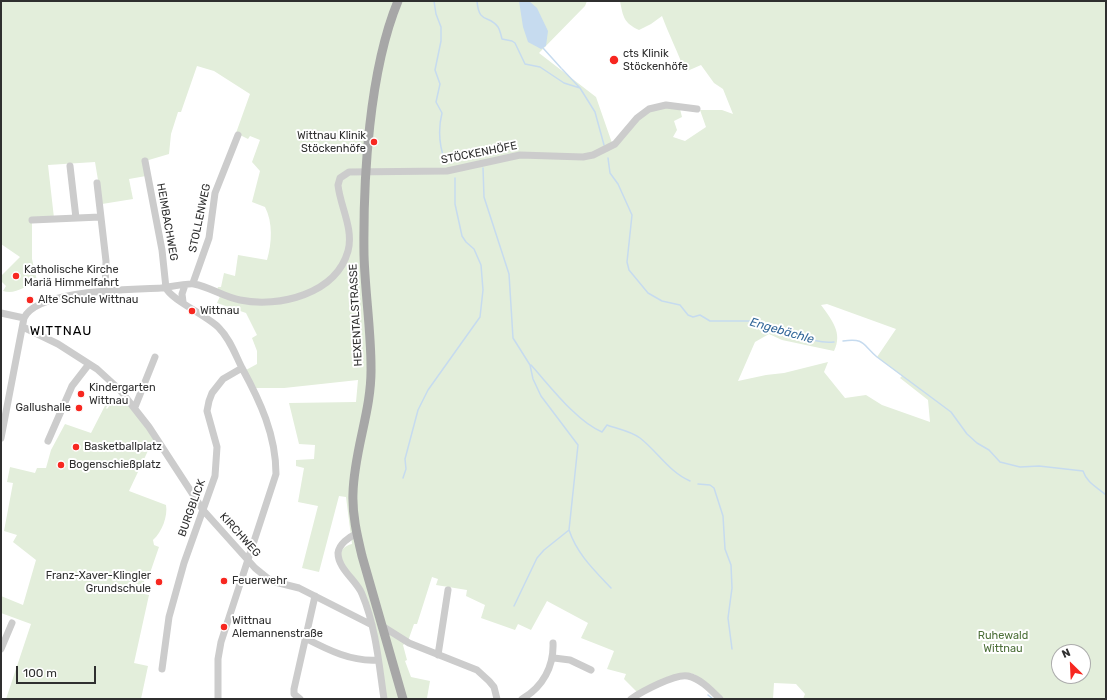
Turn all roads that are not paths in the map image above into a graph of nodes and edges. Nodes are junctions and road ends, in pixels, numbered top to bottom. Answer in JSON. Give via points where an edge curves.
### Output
{"nodes":[{"id":1,"x":398,"y":1,"type":"edge"},
{"id":2,"x":697,"y":109,"type":"dead end"},
{"id":3,"x":238,"y":135,"type":"dead end"},
{"id":4,"x":145,"y":161,"type":"dead end"},
{"id":5,"x":70,"y":166,"type":"dead end"},
{"id":6,"x":367,"y":173,"type":"junction"},
{"id":7,"x":97,"y":183,"type":"dead end"},
{"id":8,"x":100,"y":217,"type":"junction"},
{"id":9,"x":76,"y":218,"type":"junction"},
{"id":10,"x":32,"y":220,"type":"dead end"},
{"id":11,"x":193,"y":283,"type":"junction"},
{"id":12,"x":185,"y":286,"type":"junction"},
{"id":13,"x":166,"y":288,"type":"junction"},
{"id":14,"x":105,"y":292,"type":"junction"},
{"id":15,"x":183,"y":302,"type":"junction"},
{"id":16,"x":1,"y":312,"type":"edge"},
{"id":17,"x":24,"y":318,"type":"junction"},
{"id":18,"x":23,"y":327,"type":"junction"},
{"id":19,"x":155,"y":357,"type":"dead end"},
{"id":20,"x":89,"y":364,"type":"junction"},
{"id":21,"x":242,"y":368,"type":"junction"},
{"id":22,"x":135,"y":408,"type":"junction"},
{"id":23,"x":3,"y":414,"type":"edge"},
{"id":24,"x":1,"y":438,"type":"edge"},
{"id":25,"x":48,"y":441,"type":"dead end"},
{"id":26,"x":203,"y":510,"type":"junction"},
{"id":27,"x":356,"y":534,"type":"junction"},
{"id":28,"x":248,"y":560,"type":"junction"},
{"id":29,"x":448,"y":590,"type":"dead end"},
{"id":30,"x":315,"y":596,"type":"junction"},
{"id":31,"x":12,"y":623,"type":"dead end"},
{"id":32,"x":372,"y":625,"type":"junction"},
{"id":33,"x":382,"y":626,"type":"junction"},
{"id":34,"x":305,"y":638,"type":"junction"},
{"id":35,"x":553,"y":643,"type":"dead end"},
{"id":36,"x":1,"y":649,"type":"edge"},
{"id":37,"x":438,"y":656,"type":"junction"},
{"id":38,"x":554,"y":658,"type":"junction"},
{"id":39,"x":378,"y":660,"type":"junction"},
{"id":40,"x":162,"y":669,"type":"dead end"},
{"id":41,"x":591,"y":670,"type":"dead end"},
{"id":42,"x":219,"y":690,"type":"junction"},
{"id":43,"x":218,"y":699,"type":"edge"},
{"id":44,"x":223,"y":699,"type":"edge"},
{"id":45,"x":300,"y":699,"type":"edge"},
{"id":46,"x":384,"y":699,"type":"edge"},
{"id":47,"x":403,"y":699,"type":"edge"},
{"id":48,"x":497,"y":699,"type":"edge"},
{"id":49,"x":522,"y":699,"type":"edge"},
{"id":50,"x":631,"y":699,"type":"edge"},
{"id":51,"x":720,"y":699,"type":"edge"}],
"edges":[{"from":1,"to":6,"type":"main road","name":"HEXENTALSTRASSE","via":[[381,57]]},
{"from":2,"to":6,"type":"street","name":"STÖCKENHÖFE","via":[[666,105],[649,109],[637,118],[615,144],[594,155],[520,155],[447,171]]},
{"from":3,"to":11,"type":"street","name":"STOLLENWEG","via":[[216,193],[209,238]]},
{"from":4,"to":13,"type":"street","name":"HEIMBACHWEG","via":[[162,250]]},
{"from":5,"to":9,"type":"street"},
{"from":6,"to":11,"type":"street","name":"STÖCKENHÖFE","via":[[349,172],[340,178],[338,193],[347,224],[349,250],[339,270],[318,287],[280,302],[257,303],[220,295]]},
{"from":6,"to":27,"type":"main road","name":"HEXENTALSTRASSE","via":[[364,255],[371,367],[368,405],[353,492]]},
{"from":7,"to":8,"type":"street"},
{"from":8,"to":9,"type":"street"},
{"from":8,"to":14,"type":"street","via":[[106,261]]},
{"from":9,"to":10,"type":"street"},
{"from":11,"to":12,"type":"street"},
{"from":12,"to":13,"type":"street"},
{"from":12,"to":15,"type":"street"},
{"from":13,"to":14,"type":"street"},
{"from":13,"to":15,"type":"street"},
{"from":14,"to":17,"type":"street","via":[[61,297],[44,302],[32,308]]},
{"from":15,"to":21,"type":"street","via":[[219,327]]},
{"from":16,"to":17,"type":"street"},
{"from":17,"to":18,"type":"street"},
{"from":18,"to":20,"type":"street","name":"KIRCHWEG","via":[[58,344]]},
{"from":18,"to":23,"type":"street"},
{"from":19,"to":22,"type":"street"},
{"from":20,"to":22,"type":"street","name":"KIRCHWEG","via":[[101,372]]},
{"from":20,"to":25,"type":"street","via":[[72,386]]},
{"from":21,"to":26,"type":"street","name":"BURGBLICK","via":[[224,379],[212,393],[209,402],[207,411],[217,447],[217,467]]},
{"from":21,"to":28,"type":"street","via":[[260,403],[276,454],[276,474]]},
{"from":22,"to":26,"type":"street","name":"KIRCHWEG"},
{"from":23,"to":24,"type":"street"},
{"from":26,"to":28,"type":"street","name":"KIRCHWEG"},
{"from":26,"to":40,"type":"street","name":"BURGBLICK","via":[[186,558],[170,617]]},
{"from":27,"to":32,"type":"street","via":[[342,544],[338,551],[339,560],[362,593]]},
{"from":27,"to":33,"type":"main road","name":"HEXENTALSTRASSE"},
{"from":28,"to":30,"type":"street","name":"KIRCHWEG","via":[[271,580]]},
{"from":28,"to":42,"type":"street","via":[[221,642],[218,659]]},
{"from":29,"to":37,"type":"street"},
{"from":30,"to":32,"type":"street","name":"KIRCHWEG"},
{"from":30,"to":34,"type":"street"},
{"from":31,"to":36,"type":"street"},
{"from":32,"to":39,"type":"street"},
{"from":33,"to":37,"type":"street","via":[[405,641]]},
{"from":33,"to":47,"type":"main road","name":"HEXENTALSTRASSE"},
{"from":34,"to":39,"type":"street","via":[[330,651],[367,661]]},
{"from":34,"to":45,"type":"street","via":[[294,692]]},
{"from":35,"to":38,"type":"street"},
{"from":37,"to":48,"type":"street","via":[[471,667],[483,674],[494,687]]},
{"from":38,"to":41,"type":"street","via":[[570,660]]},
{"from":38,"to":49,"type":"street","via":[[540,686]]},
{"from":39,"to":46,"type":"street"},
{"from":42,"to":43,"type":"street"},
{"from":42,"to":44,"type":"street"},
{"from":50,"to":51,"type":"street","via":[[674,678],[687,675],[707,686]]}]}
